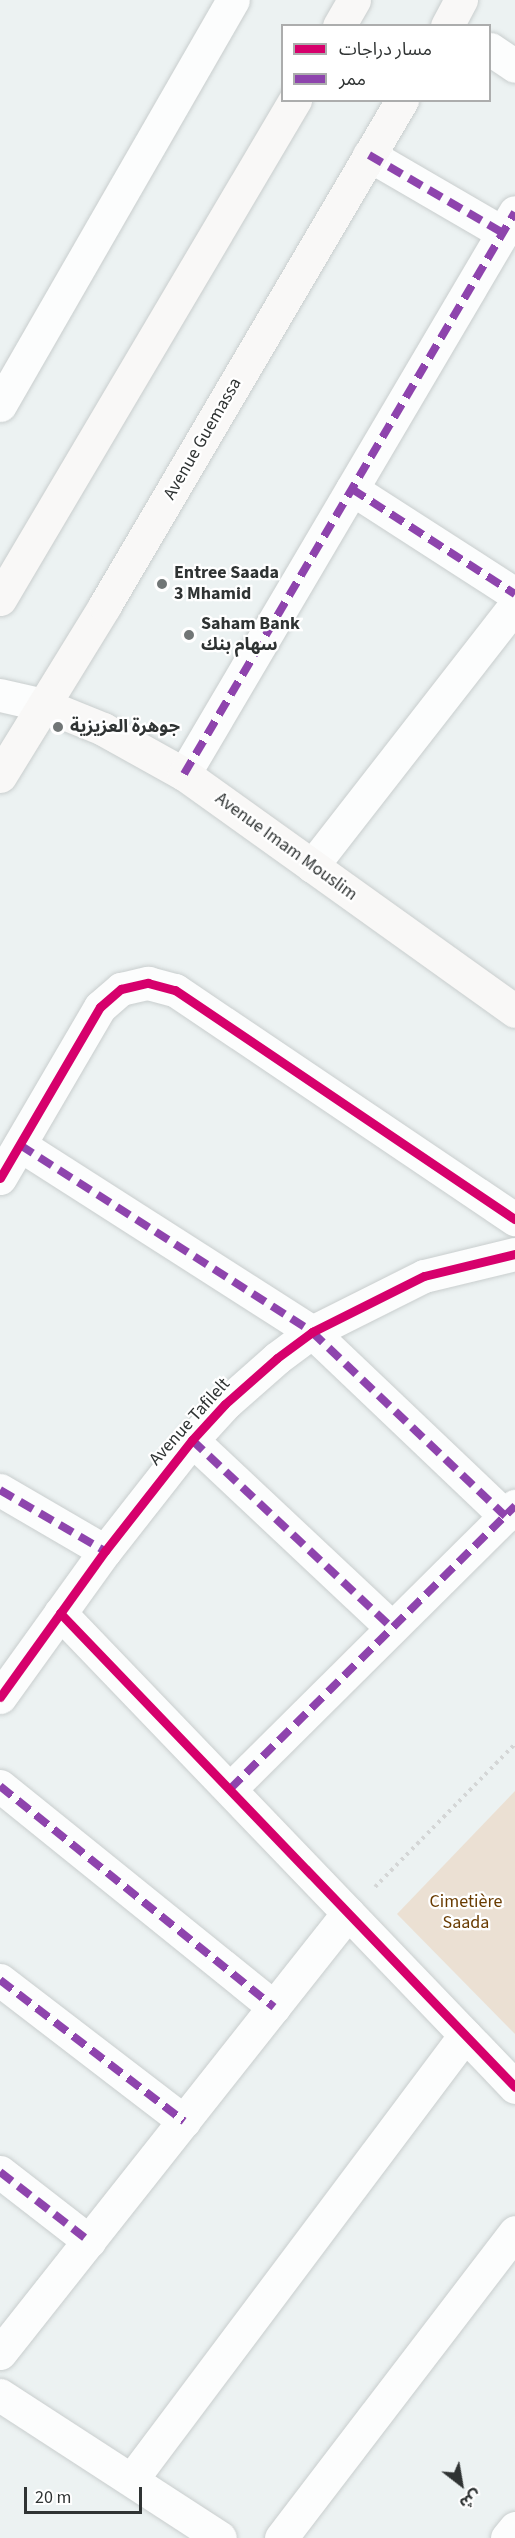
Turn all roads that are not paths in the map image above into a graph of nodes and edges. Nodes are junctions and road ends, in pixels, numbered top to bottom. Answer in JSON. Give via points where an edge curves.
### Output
{"nodes":[{"id":1,"x":233,"y":0,"type":"edge"},
{"id":2,"x":354,"y":0,"type":"edge"},
{"id":3,"x":340,"y":24,"type":"edge"},
{"id":4,"x":491,"y":51,"type":"edge"},
{"id":5,"x":515,"y":66,"type":"edge"},
{"id":6,"x":294,"y":102,"type":"edge"},
{"id":7,"x":401,"y":102,"type":"edge"},
{"id":8,"x":369,"y":155,"type":"junction"},
{"id":9,"x":509,"y":222,"type":"edge"},
{"id":10,"x":0,"y":405,"type":"edge"},
{"id":11,"x":352,"y":489,"type":"junction"},
{"id":12,"x":515,"y":594,"type":"edge"},
{"id":13,"x":0,"y":599,"type":"edge"},
{"id":14,"x":515,"y":605,"type":"edge"},
{"id":15,"x":0,"y":695,"type":"edge"},
{"id":16,"x":44,"y":705,"type":"junction"},
{"id":17,"x":184,"y":774,"type":"junction"},
{"id":18,"x":0,"y":776,"type":"edge"},
{"id":19,"x":312,"y":866,"type":"junction"},
{"id":20,"x":515,"y":1011,"type":"edge"},
{"id":21,"x":20,"y":1145,"type":"junction"},
{"id":22,"x":0,"y":1178,"type":"edge"},
{"id":23,"x":515,"y":1219,"type":"edge"},
{"id":24,"x":515,"y":1254,"type":"edge"},
{"id":25,"x":312,"y":1332,"type":"junction"},
{"id":26,"x":192,"y":1440,"type":"junction"},
{"id":27,"x":0,"y":1490,"type":"edge"},
{"id":28,"x":510,"y":1511,"type":"edge"},
{"id":29,"x":105,"y":1551,"type":"junction"},
{"id":30,"x":60,"y":1613,"type":"junction"},
{"id":31,"x":392,"y":1628,"type":"junction"},
{"id":32,"x":0,"y":1697,"type":"edge"},
{"id":33,"x":0,"y":1786,"type":"edge"},
{"id":34,"x":230,"y":1789,"type":"junction"},
{"id":35,"x":348,"y":1913,"type":"junction"},
{"id":36,"x":0,"y":1980,"type":"edge"},
{"id":37,"x":274,"y":2007,"type":"junction"},
{"id":38,"x":465,"y":2035,"type":"junction"},
{"id":39,"x":515,"y":2087,"type":"edge"},
{"id":40,"x":184,"y":2121,"type":"junction"},
{"id":41,"x":0,"y":2172,"type":"edge"},
{"id":42,"x":515,"y":2232,"type":"edge"},
{"id":43,"x":89,"y":2241,"type":"junction"},
{"id":44,"x":0,"y":2353,"type":"edge"},
{"id":45,"x":0,"y":2395,"type":"edge"},
{"id":46,"x":132,"y":2480,"type":"junction"},
{"id":47,"x":515,"y":2528,"type":"edge"},
{"id":48,"x":220,"y":2538,"type":"edge"},
{"id":49,"x":281,"y":2538,"type":"edge"},
{"id":50,"x":507,"y":2538,"type":"edge"}],
"edges":[{"from":1,"to":10,"type":"street"},
{"from":2,"to":3,"type":"main road"},
{"from":4,"to":5,"type":"street"},
{"from":6,"to":13,"type":"main road"},
{"from":7,"to":8,"type":"main road","name":"Avenue Guemassa"},
{"from":8,"to":9,"type":"street"},
{"from":8,"to":16,"type":"main road","name":"Avenue Guemassa"},
{"from":9,"to":11,"type":"street"},
{"from":11,"to":12,"type":"street"},
{"from":11,"to":17,"type":"street"},
{"from":14,"to":19,"type":"street"},
{"from":15,"to":16,"type":"street"},
{"from":16,"to":17,"type":"main road","name":"Avenue Imam Mouslim","via":[[103,729]]},
{"from":16,"to":18,"type":"main road","name":"Avenue Guemassa"},
{"from":17,"to":19,"type":"main road","name":"Avenue Imam Mouslim"},
{"from":19,"to":20,"type":"main road","name":"Avenue Imam Mouslim"},
{"from":21,"to":22,"type":"street"},
{"from":21,"to":23,"type":"street","via":[[100,1007],[121,989],[134,984],[162,984]]},
{"from":21,"to":25,"type":"street"},
{"from":24,"to":25,"type":"street","name":"Avenue Tafilelt","via":[[424,1276]]},
{"from":25,"to":26,"type":"street","name":"Avenue Tafilelt","via":[[225,1404]]},
{"from":25,"to":28,"type":"street"},
{"from":26,"to":29,"type":"street","name":"Avenue Tafilelt"},
{"from":26,"to":31,"type":"street"},
{"from":27,"to":29,"type":"street"},
{"from":28,"to":31,"type":"street"},
{"from":29,"to":30,"type":"street","name":"Avenue Tafilelt"},
{"from":30,"to":32,"type":"street","name":"Avenue Tafilelt"},
{"from":30,"to":34,"type":"street"},
{"from":31,"to":34,"type":"street"},
{"from":33,"to":37,"type":"street"},
{"from":34,"to":35,"type":"street"},
{"from":35,"to":37,"type":"street"},
{"from":35,"to":38,"type":"street"},
{"from":36,"to":40,"type":"street"},
{"from":37,"to":40,"type":"street"},
{"from":38,"to":39,"type":"street"},
{"from":38,"to":46,"type":"street"},
{"from":40,"to":43,"type":"street"},
{"from":41,"to":43,"type":"street"},
{"from":42,"to":49,"type":"street"},
{"from":43,"to":44,"type":"street"},
{"from":45,"to":46,"type":"street"},
{"from":46,"to":48,"type":"street"},
{"from":47,"to":50,"type":"street"}]}
